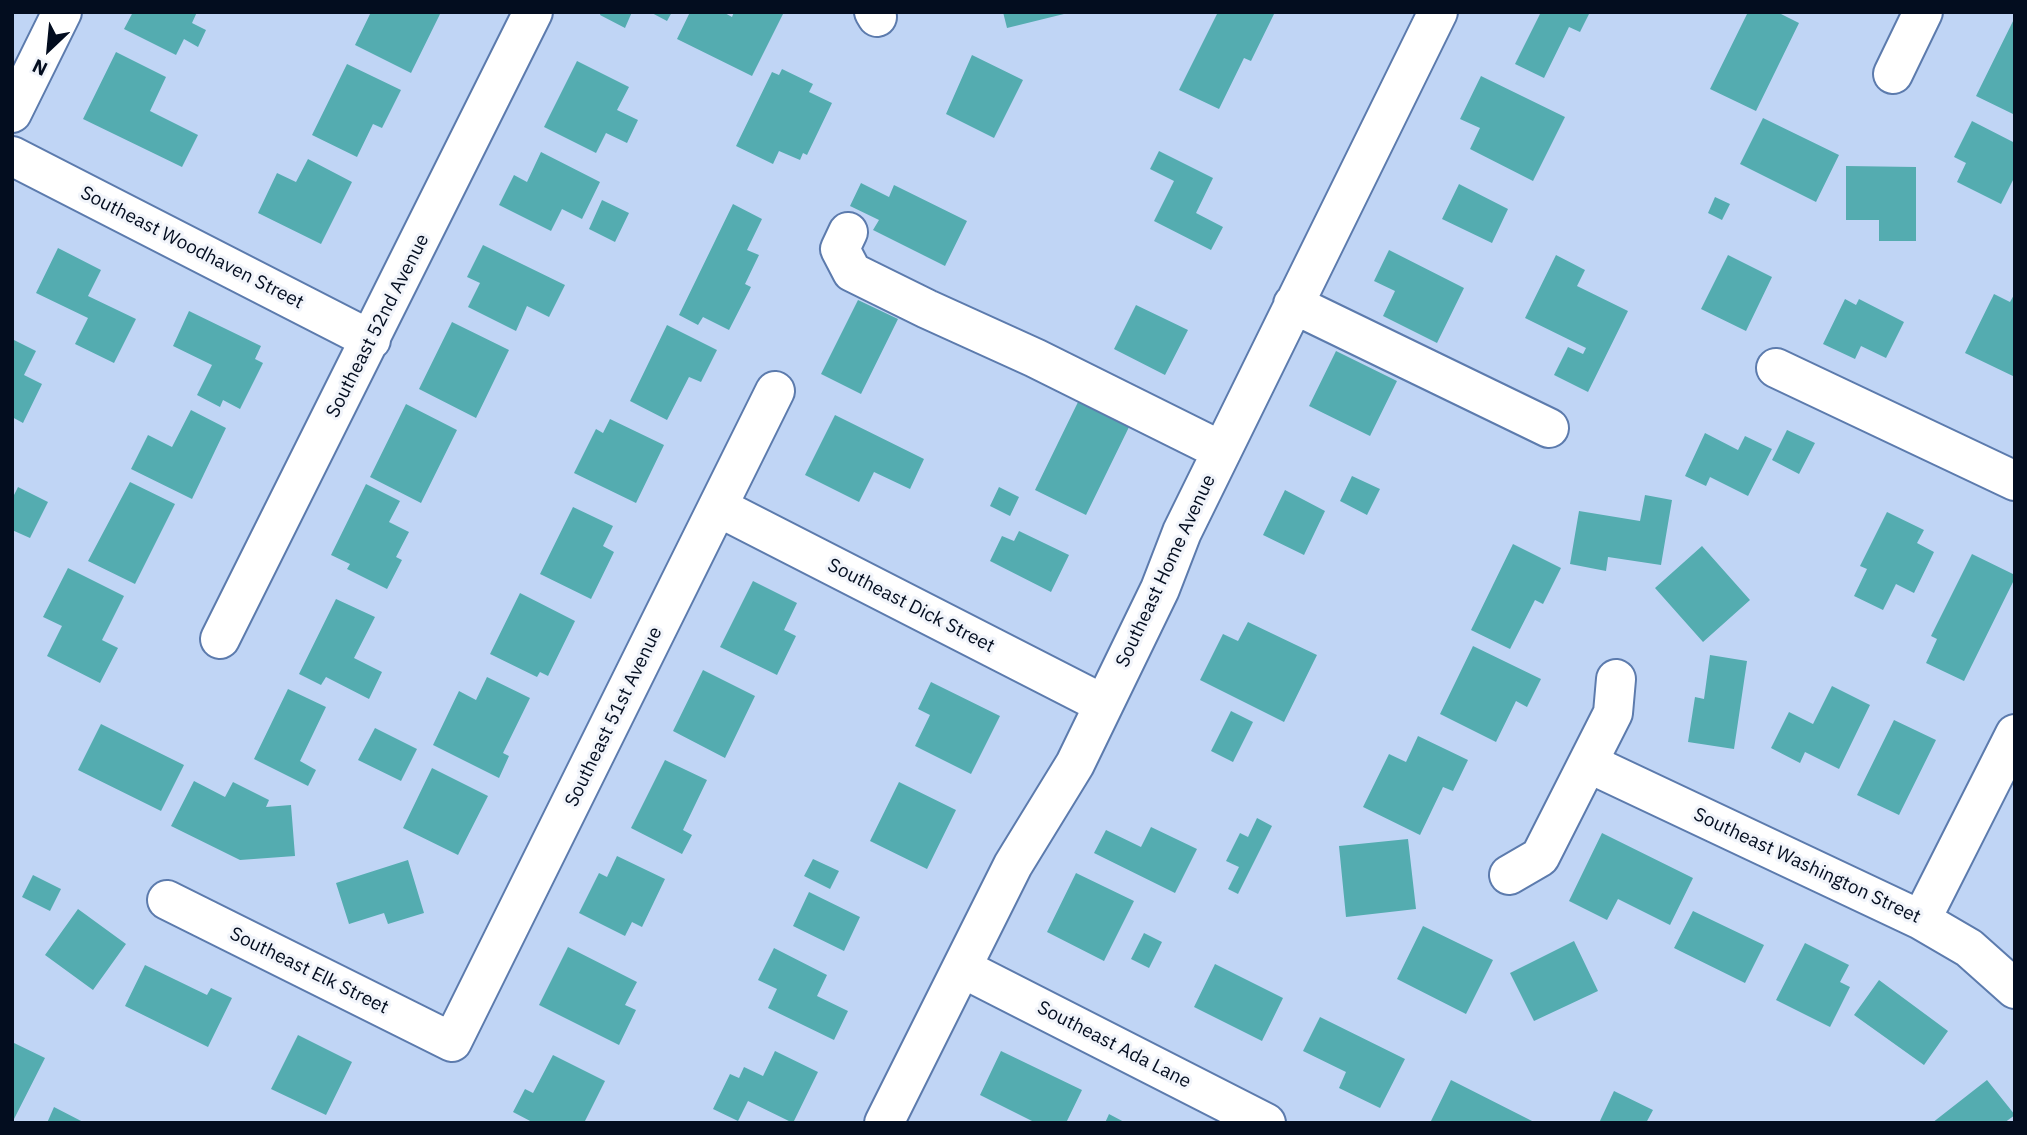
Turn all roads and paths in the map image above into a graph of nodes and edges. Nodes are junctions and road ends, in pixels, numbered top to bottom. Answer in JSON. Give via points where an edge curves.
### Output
{"nodes":[{"id":1,"x":62,"y":12,"type":"edge"},
{"id":2,"x":533,"y":12,"type":"edge"},
{"id":3,"x":1438,"y":12,"type":"edge"},
{"id":4,"x":1923,"y":12,"type":"edge"},
{"id":5,"x":1893,"y":74,"type":"dead end"},
{"id":6,"x":12,"y":113,"type":"edge"},
{"id":7,"x":12,"y":156,"type":"edge"},
{"id":8,"x":848,"y":232,"type":"dead end"},
{"id":9,"x":1293,"y":304,"type":"junction"},
{"id":10,"x":371,"y":340,"type":"junction"},
{"id":11,"x":1776,"y":368,"type":"dead end"},
{"id":12,"x":775,"y":391,"type":"dead end"},
{"id":13,"x":1549,"y":428,"type":"dead end"},
{"id":14,"x":1222,"y":451,"type":"junction"},
{"id":15,"x":2000,"y":474,"type":"edge"},
{"id":16,"x":718,"y":507,"type":"junction"},
{"id":17,"x":220,"y":639,"type":"dead end"},
{"id":18,"x":1616,"y":679,"type":"dead end"},
{"id":19,"x":1103,"y":704,"type":"junction"},
{"id":20,"x":2015,"y":734,"type":"edge"},
{"id":21,"x":1588,"y":763,"type":"junction"},
{"id":22,"x":1509,"y":875,"type":"dead end"},
{"id":23,"x":167,"y":900,"type":"dead end"},
{"id":24,"x":1921,"y":920,"type":"junction"},
{"id":25,"x":962,"y":968,"type":"junction"},
{"id":26,"x":2015,"y":989,"type":"edge"},
{"id":27,"x":452,"y":1042,"type":"joint"},
{"id":28,"x":884,"y":1123,"type":"edge"},
{"id":29,"x":1266,"y":1123,"type":"edge"}],
"edges":[{"from":1,"to":6,"type":"street"},
{"from":2,"to":10,"type":"street","name":"Southeast 52nd Avenue"},
{"from":3,"to":9,"type":"street","name":"Southeast Home Avenue"},
{"from":4,"to":5,"type":"street"},
{"from":7,"to":10,"type":"street","name":"Southeast Woodhaven Street"},
{"from":8,"to":14,"type":"street","via":[[840,249],[852,272]]},
{"from":9,"to":13,"type":"street"},
{"from":9,"to":14,"type":"street","name":"Southeast Home Avenue"},
{"from":10,"to":17,"type":"street","name":"Southeast 52nd Avenue"},
{"from":11,"to":15,"type":"street"},
{"from":12,"to":16,"type":"street","name":"Southeast 51st Avenue"},
{"from":14,"to":19,"type":"street","name":"Southeast Home Avenue"},
{"from":16,"to":19,"type":"street","name":"Southeast Dick Street"},
{"from":16,"to":27,"type":"street","name":"Southeast 51st Avenue"},
{"from":18,"to":21,"type":"street","via":[[1613,713]]},
{"from":19,"to":25,"type":"street","name":"Southeast Home Avenue","via":[[1075,764],[1027,840]]},
{"from":20,"to":24,"type":"street"},
{"from":21,"to":22,"type":"street","via":[[1540,857]]},
{"from":21,"to":24,"type":"street","name":"Southeast Washington Street"},
{"from":23,"to":27,"type":"street","name":"Southeast Elk Street"},
{"from":24,"to":26,"type":"street","name":"Southeast Washington Street","via":[[1969,947]]},
{"from":25,"to":28,"type":"street","name":"Southeast Home Avenue"},
{"from":25,"to":29,"type":"street","name":"Southeast Ada Lane"}]}
